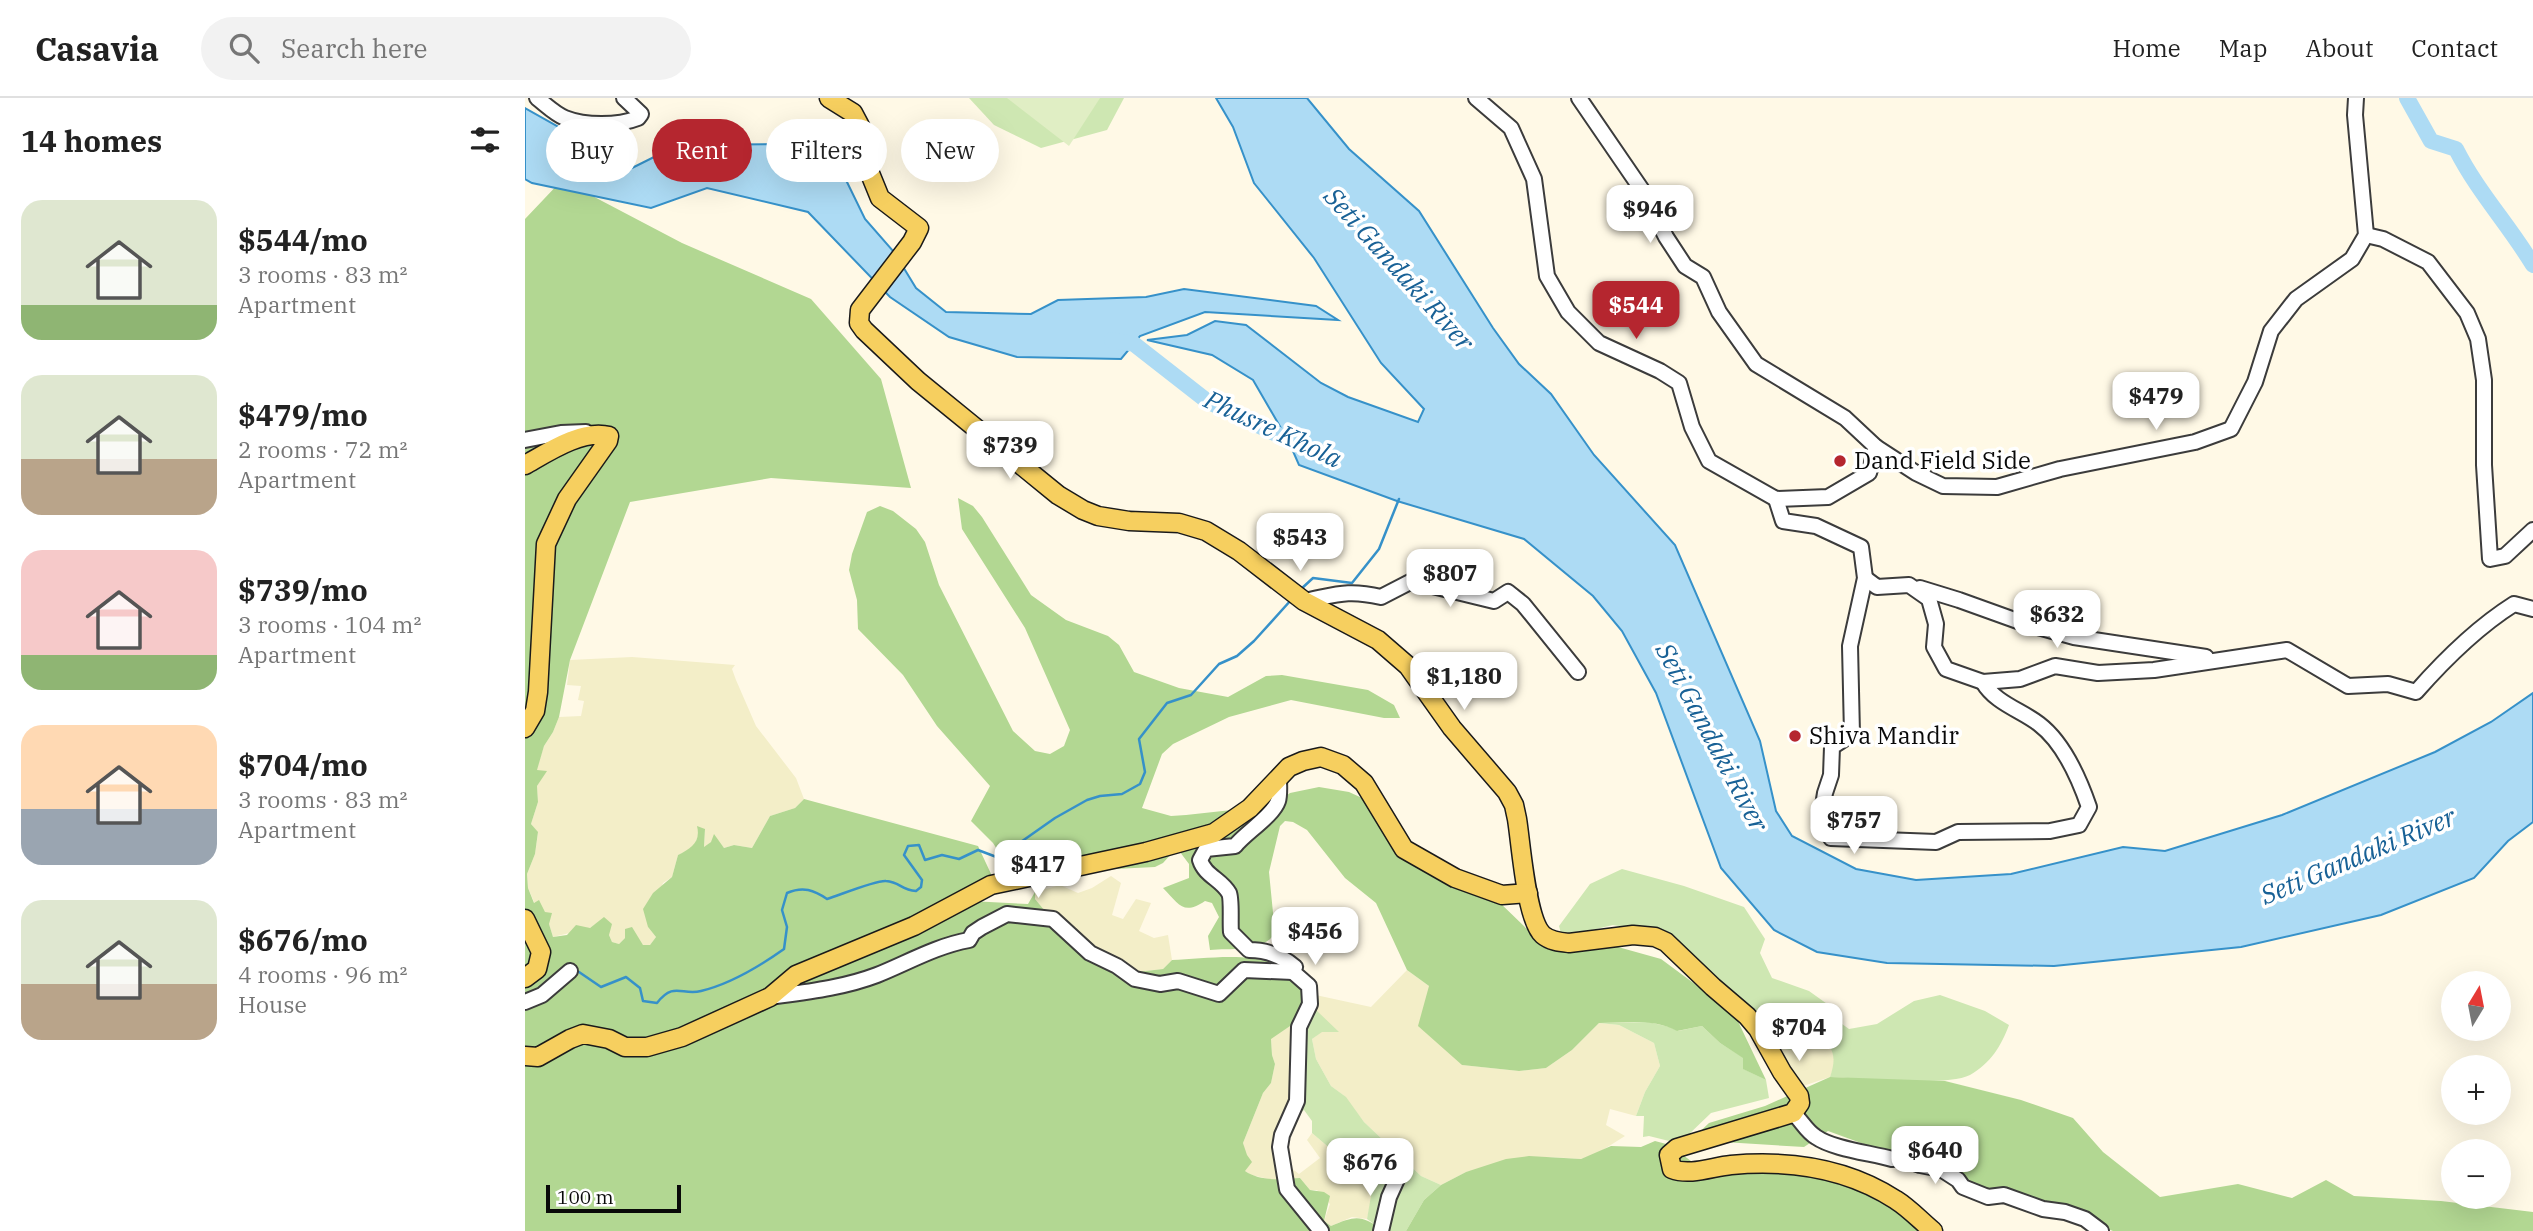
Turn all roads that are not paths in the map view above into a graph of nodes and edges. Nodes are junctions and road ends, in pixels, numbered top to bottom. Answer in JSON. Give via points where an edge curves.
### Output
{"nodes":[{"id":1,"x":537,"y":98,"type":"edge"},
{"id":2,"x":624,"y":98,"type":"edge"},
{"id":3,"x":829,"y":98,"type":"edge"},
{"id":4,"x":1476,"y":98,"type":"edge"},
{"id":5,"x":1579,"y":98,"type":"edge"},
{"id":6,"x":2356,"y":98,"type":"edge"},
{"id":7,"x":2366,"y":235,"type":"junction"},
{"id":8,"x":598,"y":435,"type":"junction"},
{"id":9,"x":525,"y":440,"type":"edge"},
{"id":10,"x":1876,"y":447,"type":"junction"},
{"id":11,"x":525,"y":465,"type":"edge"},
{"id":12,"x":1776,"y":499,"type":"junction"},
{"id":13,"x":2533,"y":530,"type":"edge"},
{"id":14,"x":1865,"y":578,"type":"junction"},
{"id":15,"x":1909,"y":585,"type":"junction"},
{"id":16,"x":1304,"y":601,"type":"junction"},
{"id":17,"x":2533,"y":609,"type":"edge"},
{"id":18,"x":2218,"y":659,"type":"junction"},
{"id":19,"x":1578,"y":672,"type":"dead end"},
{"id":20,"x":1983,"y":682,"type":"junction"},
{"id":21,"x":525,"y":728,"type":"edge"},
{"id":22,"x":1279,"y":778,"type":"junction"},
{"id":23,"x":1528,"y":893,"type":"junction"},
{"id":24,"x":525,"y":919,"type":"edge"},
{"id":25,"x":570,"y":971,"type":"dead end"},
{"id":26,"x":1293,"y":972,"type":"junction"},
{"id":27,"x":525,"y":978,"type":"edge"},
{"id":28,"x":770,"y":998,"type":"junction"},
{"id":29,"x":525,"y":1002,"type":"edge"},
{"id":30,"x":525,"y":1056,"type":"edge"},
{"id":31,"x":1793,"y":1112,"type":"junction"},
{"id":32,"x":1398,"y":1177,"type":"dead end"},
{"id":33,"x":1321,"y":1231,"type":"edge"},
{"id":34,"x":1381,"y":1231,"type":"edge"},
{"id":35,"x":1933,"y":1231,"type":"edge"},
{"id":36,"x":2101,"y":1231,"type":"edge"}],
"edges":[{"from":1,"to":2,"type":"street","via":[[562,117],[601,124],[638,118],[641,114]]},
{"from":3,"to":16,"type":"main road","via":[[853,113],[862,130],[869,172],[880,198],[919,228],[860,310],[864,330],[918,381],[1058,495],[1098,516],[1179,523],[1206,531]]},
{"from":4,"to":12,"type":"street","via":[[1511,128],[1534,179],[1547,276],[1567,312],[1599,342],[1679,383],[1692,427],[1709,461]]},
{"from":5,"to":10,"type":"street","via":[[1642,190],[1685,266],[1703,276],[1719,312],[1755,364],[1845,418]]},
{"from":6,"to":7,"type":"street"},
{"from":7,"to":10,"type":"street","via":[[2352,259],[2296,299],[2271,331],[2255,382],[2231,429],[2195,442],[2060,469],[1997,487],[1943,486]]},
{"from":7,"to":13,"type":"street","via":[[2428,262],[2467,313],[2478,339],[2484,380],[2490,559],[2505,556]]},
{"from":8,"to":9,"type":"street","via":[[582,431]]},
{"from":8,"to":11,"type":"main road","via":[[572,441]]},
{"from":8,"to":21,"type":"main road","via":[[609,439],[567,499],[546,544],[538,692],[535,711]]},
{"from":10,"to":12,"type":"street","via":[[1868,473],[1828,497]]},
{"from":12,"to":14,"type":"street","via":[[1783,521],[1816,526],[1861,547]]},
{"from":14,"to":15,"type":"street","via":[[1877,587]]},
{"from":14,"to":20,"type":"street","via":[[1850,646],[1852,734],[1832,747],[1821,818],[1831,838],[1935,842],[1958,832],[2050,831],[2080,825],[2089,807],[2080,781],[2054,738],[1989,693]]},
{"from":15,"to":18,"type":"street","via":[[2074,637]]},
{"from":15,"to":20,"type":"street","via":[[1929,599],[1934,647],[1946,669]]},
{"from":16,"to":19,"type":"street","via":[[1332,593],[1381,597],[1412,581],[1494,601],[1508,592]]},
{"from":16,"to":23,"type":"main road","via":[[1357,628],[1399,657],[1507,792],[1517,819]]},
{"from":17,"to":18,"type":"street","via":[[2514,604],[2504,611],[2452,651],[2416,692],[2388,684],[2348,686],[2287,650]]},
{"from":18,"to":20,"type":"street","via":[[2154,670],[2098,673],[2055,666],[2021,679]]},
{"from":22,"to":23,"type":"main road","via":[[1289,767],[1321,757],[1343,765],[1364,783],[1404,849],[1455,878],[1502,895]]},
{"from":22,"to":26,"type":"street","via":[[1278,802],[1251,832],[1235,846],[1206,849],[1200,860],[1203,869],[1228,890],[1231,932],[1249,950],[1283,957],[1295,967]]},
{"from":22,"to":28,"type":"main road","via":[[1250,808],[1214,833],[991,885],[914,926],[796,975]]},
{"from":23,"to":31,"type":"main road","via":[[1538,929],[1551,940],[1569,943],[1644,936],[1674,948],[1758,1029],[1799,1096]]},
{"from":24,"to":27,"type":"main road","via":[[541,952],[537,969]]},
{"from":25,"to":29,"type":"street","via":[[542,995]]},
{"from":26,"to":28,"type":"street","via":[[1244,970],[1219,994],[1178,981],[1160,984],[1135,979],[1090,953],[1053,919],[1007,915],[982,927],[969,940],[875,975]]},
{"from":26,"to":33,"type":"street","via":[[1309,986],[1310,1004],[1299,1027],[1297,1101],[1280,1147],[1287,1189]]},
{"from":28,"to":30,"type":"main road","via":[[682,1037],[647,1047],[625,1047],[583,1034],[538,1056]]},
{"from":31,"to":35,"type":"main road","via":[[1677,1148],[1669,1155],[1670,1166],[1686,1172],[1775,1163],[1834,1172],[1877,1188]]},
{"from":31,"to":36,"type":"street","via":[[1817,1139],[1941,1169],[1963,1187],[1988,1197],[2004,1195],[2065,1212]]},
{"from":32,"to":34,"type":"street"}]}
